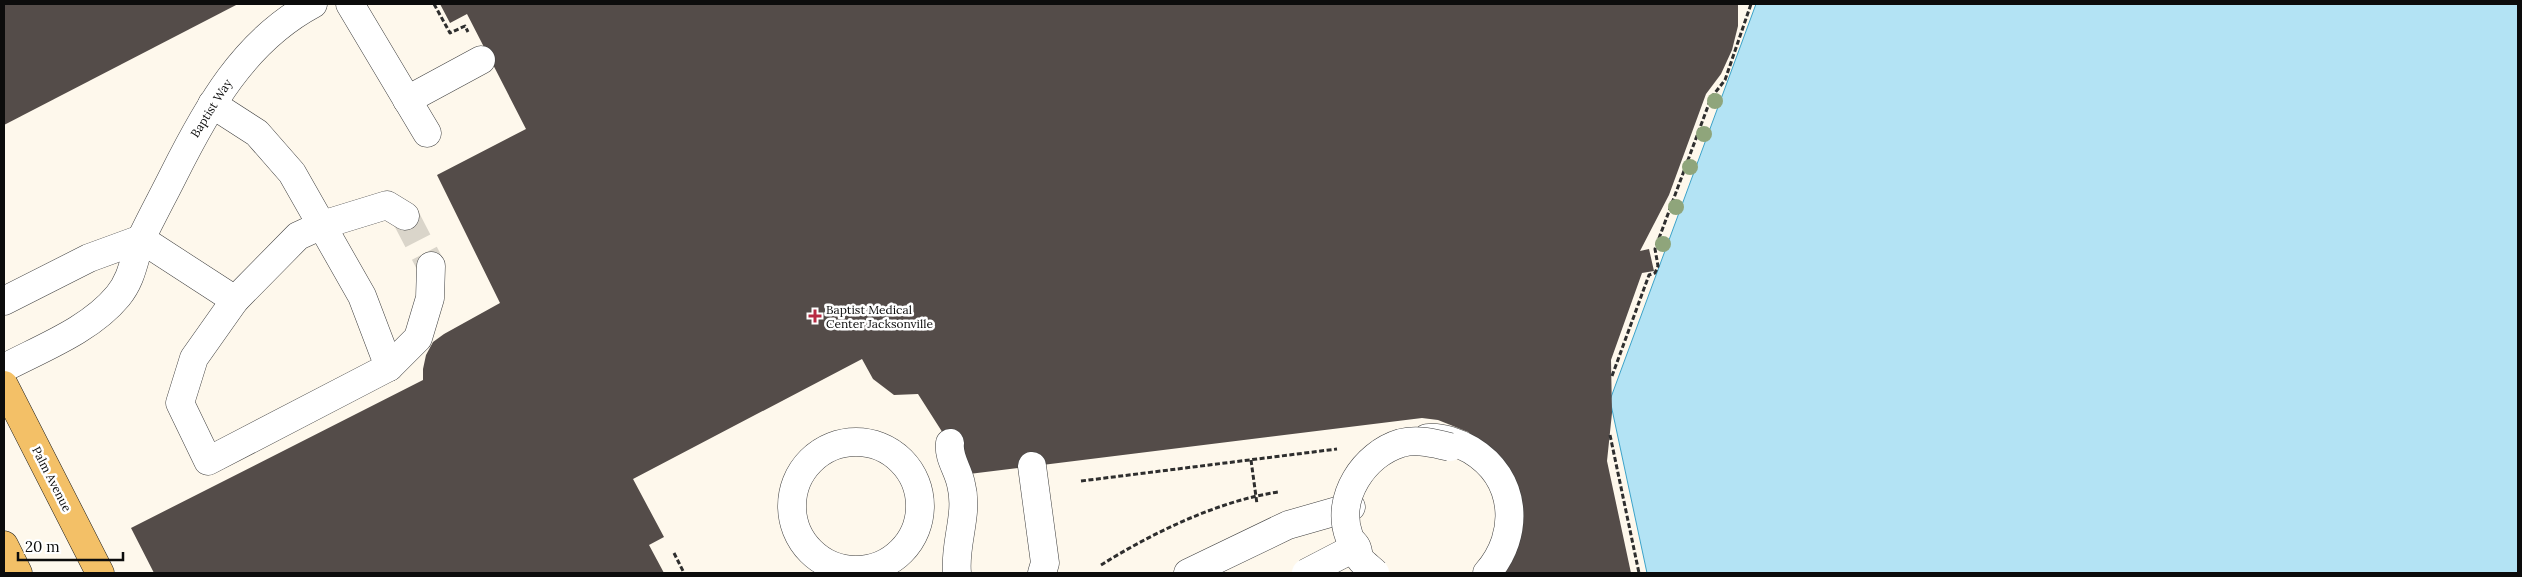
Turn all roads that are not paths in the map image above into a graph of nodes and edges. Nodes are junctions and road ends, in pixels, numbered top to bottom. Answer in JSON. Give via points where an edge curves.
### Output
{"nodes":[{"id":1,"x":313,"y":4,"type":"edge"},
{"id":2,"x":350,"y":4,"type":"edge"},
{"id":3,"x":476,"y":50,"type":"road end"},
{"id":4,"x":407,"y":100,"type":"junction"},
{"id":5,"x":212,"y":104,"type":"junction"},
{"id":6,"x":427,"y":133,"type":"dead end"},
{"id":7,"x":406,"y":216,"type":"tunnel mouth"},
{"id":8,"x":322,"y":226,"type":"junction"},
{"id":9,"x":141,"y":239,"type":"junction"},
{"id":10,"x":431,"y":266,"type":"tunnel mouth"},
{"id":11,"x":235,"y":300,"type":"junction"},
{"id":12,"x":4,"y":302,"type":"edge"},
{"id":13,"x":389,"y":367,"type":"junction"},
{"id":14,"x":4,"y":368,"type":"edge"},
{"id":15,"x":4,"y":385,"type":"edge"},
{"id":16,"x":950,"y":443,"type":"dead end"},
{"id":17,"x":1032,"y":466,"type":"dead end"},
{"id":18,"x":1350,"y":507,"type":"junction"},
{"id":19,"x":4,"y":545,"type":"edge"},
{"id":20,"x":1356,"y":547,"type":"junction"},
{"id":21,"x":889,"y":568,"type":"edge"},
{"id":22,"x":18,"y":573,"type":"edge"},
{"id":23,"x":100,"y":573,"type":"edge"},
{"id":24,"x":957,"y":573,"type":"edge"},
{"id":25,"x":1042,"y":573,"type":"edge"},
{"id":26,"x":1188,"y":573,"type":"edge"},
{"id":27,"x":1306,"y":573,"type":"edge"},
{"id":28,"x":1373,"y":573,"type":"edge"},
{"id":29,"x":1465,"y":573,"type":"edge"},
{"id":30,"x":1487,"y":573,"type":"edge"}],
"edges":[{"from":1,"to":5,"type":"street","name":"Baptist Way","via":[[276,27],[253,48]]},
{"from":2,"to":4,"type":"street"},
{"from":3,"to":4,"type":"street"},
{"from":4,"to":6,"type":"street"},
{"from":5,"to":8,"type":"street","via":[[248,126],[276,153],[292,173]]},
{"from":5,"to":9,"type":"street","name":"Baptist Way"},
{"from":7,"to":8,"type":"street","via":[[387,206]]},
{"from":8,"to":11,"type":"street","via":[[298,236]]},
{"from":8,"to":13,"type":"street","via":[[362,296]]},
{"from":9,"to":11,"type":"street"},
{"from":9,"to":12,"type":"street","via":[[89,258]]},
{"from":9,"to":14,"type":"street","name":"Baptist Way","via":[[127,284],[101,313],[64,337]]},
{"from":10,"to":13,"type":"street","via":[[430,298],[418,338]]},
{"from":11,"to":13,"type":"street","via":[[194,358],[180,403],[208,461]]},
{"from":15,"to":23,"type":"main road","name":"Palm Avenue"},
{"from":16,"to":24,"type":"street","via":[[948,452],[961,483],[964,508]]},
{"from":17,"to":25,"type":"street","via":[[1045,563]]},
{"from":18,"to":26,"type":"street","via":[[1288,525]]},
{"from":18,"to":28,"type":"street","via":[[1352,542],[1364,566]]},
{"from":18,"to":30,"type":"street","via":[[1365,470],[1383,453],[1406,442],[1431,438],[1458,443],[1482,457],[1500,478],[1509,505],[1509,532],[1499,559]]},
{"from":19,"to":22,"type":"main road"},
{"from":20,"to":27,"type":"street","bridge":true},
{"from":20,"to":28,"type":"street","bridge":true,"via":[[1360,558]]},
{"from":20,"to":29,"type":"street","bridge":true,"via":[[1349,537],[1346,513],[1350,490],[1362,469],[1380,452],[1402,443],[1427,441],[1450,447],[1470,460],[1485,479],[1494,502],[1493,527],[1485,550]]},
{"from":21,"to":21,"type":"street","via":[[916,528],[920,502],[916,482],[905,464],[880,446],[849,442],[829,449],[812,460],[795,487],[793,518],[800,537],[813,553],[839,568]]}]}
